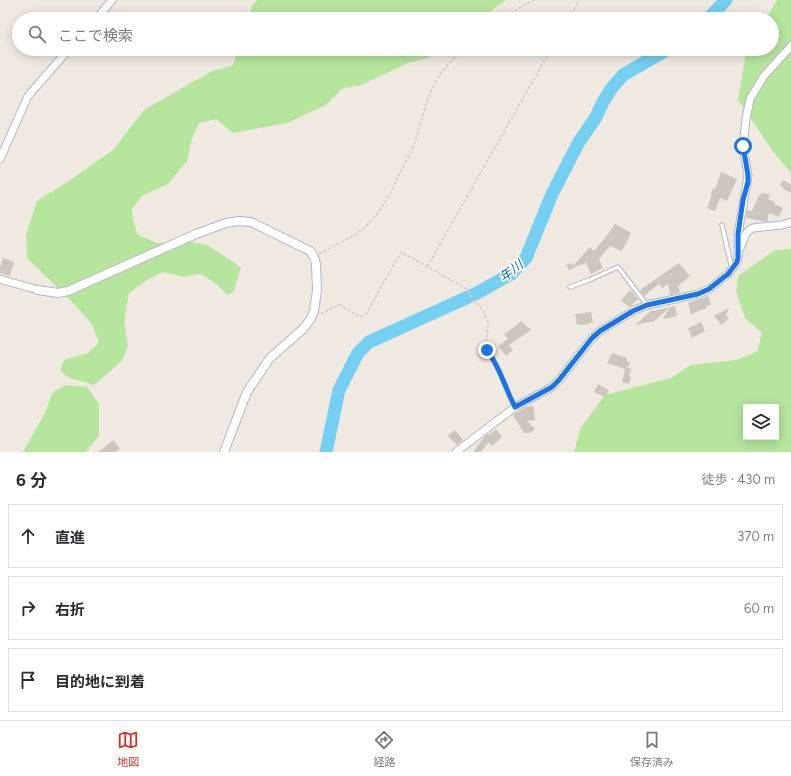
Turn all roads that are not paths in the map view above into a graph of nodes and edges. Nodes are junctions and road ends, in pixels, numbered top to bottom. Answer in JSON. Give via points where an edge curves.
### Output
{"nodes":[{"id":1,"x":112,"y":0,"type":"edge"},
{"id":2,"x":102,"y":12,"type":"edge"},
{"id":3,"x":791,"y":46,"type":"edge"},
{"id":4,"x":63,"y":56,"type":"edge"},
{"id":5,"x":0,"y":159,"type":"edge"},
{"id":6,"x":791,"y":222,"type":"edge"},
{"id":7,"x":722,"y":225,"type":"dead end"},
{"id":8,"x":739,"y":251,"type":"junction"},
{"id":9,"x":732,"y":269,"type":"junction"},
{"id":10,"x":0,"y":279,"type":"edge"},
{"id":11,"x":570,"y":287,"type":"dead end"},
{"id":12,"x":38,"y":290,"type":"joint"},
{"id":13,"x":647,"y":305,"type":"junction"},
{"id":14,"x":224,"y":452,"type":"edge"},
{"id":15,"x":456,"y":452,"type":"edge"}],
"edges":[{"from":1,"to":2,"type":"street"},
{"from":3,"to":8,"type":"street","via":[[764,76],[750,99],[743,146],[748,175],[738,234]]},
{"from":4,"to":5,"type":"street","via":[[28,96]]},
{"from":6,"to":8,"type":"street","via":[[749,230]]},
{"from":7,"to":9,"type":"lane"},
{"from":8,"to":9,"type":"street","via":[[737,262]]},
{"from":9,"to":13,"type":"street","via":[[717,284],[698,294]]},
{"from":10,"to":12,"type":"street"},
{"from":11,"to":13,"type":"lane","via":[[618,267]]},
{"from":12,"to":14,"type":"street","via":[[58,293],[68,291],[196,234],[238,221],[261,226],[310,251],[314,257],[317,290],[310,320],[270,358],[247,392]]},
{"from":13,"to":15,"type":"street","via":[[600,331],[552,387],[515,407]]}]}
